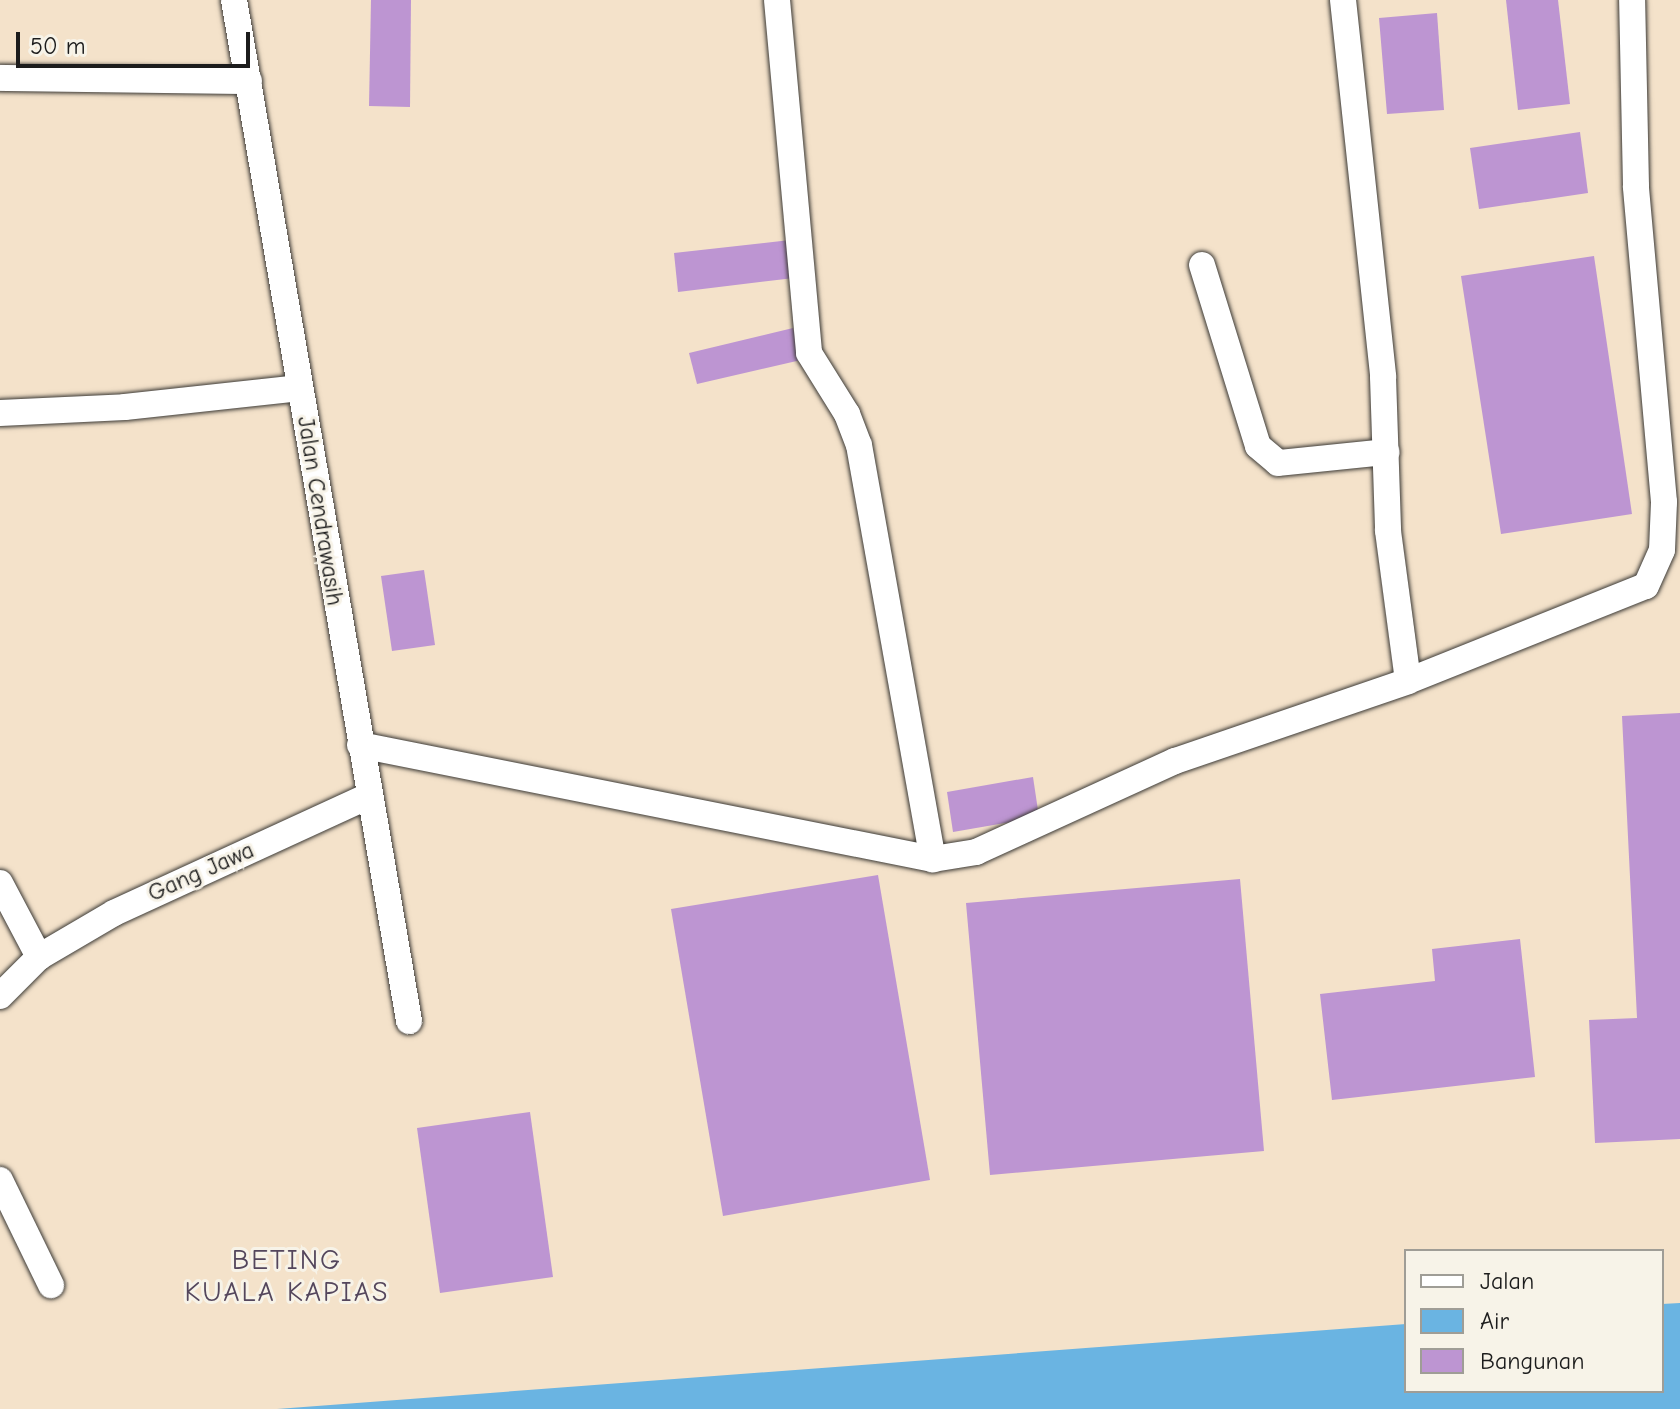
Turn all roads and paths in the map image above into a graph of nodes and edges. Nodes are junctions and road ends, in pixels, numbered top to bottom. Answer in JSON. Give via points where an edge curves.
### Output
{"nodes":[{"id":1,"x":234,"y":0,"type":"edge"},
{"id":2,"x":777,"y":0,"type":"edge"},
{"id":3,"x":1343,"y":0,"type":"edge"},
{"id":4,"x":1632,"y":0,"type":"edge"},
{"id":5,"x":0,"y":78,"type":"edge"},
{"id":6,"x":249,"y":81,"type":"junction"},
{"id":7,"x":1202,"y":265,"type":"dead end"},
{"id":8,"x":300,"y":388,"type":"junction"},
{"id":9,"x":0,"y":413,"type":"edge"},
{"id":10,"x":1386,"y":452,"type":"junction"},
{"id":11,"x":1408,"y":681,"type":"junction"},
{"id":12,"x":360,"y":745,"type":"junction"},
{"id":13,"x":368,"y":796,"type":"junction"},
{"id":14,"x":933,"y":859,"type":"junction"},
{"id":15,"x":0,"y":883,"type":"edge"},
{"id":16,"x":39,"y":957,"type":"junction"},
{"id":17,"x":0,"y":996,"type":"edge"},
{"id":18,"x":409,"y":1021,"type":"dead end"},
{"id":19,"x":0,"y":1180,"type":"edge"},
{"id":20,"x":51,"y":1285,"type":"dead end"}],
"edges":[{"from":1,"to":6,"type":"street","name":"Jalan Cendrawasih"},
{"from":2,"to":14,"type":"street","via":[[809,353],[847,414],[859,445]]},
{"from":3,"to":10,"type":"street","via":[[1383,377]]},
{"from":4,"to":11,"type":"street","via":[[1636,186],[1664,502],[1662,550],[1646,586]]},
{"from":5,"to":6,"type":"street"},
{"from":6,"to":8,"type":"street","name":"Jalan Cendrawasih"},
{"from":7,"to":10,"type":"street","via":[[1258,446],[1278,463]]},
{"from":8,"to":9,"type":"street","via":[[125,407]]},
{"from":8,"to":12,"type":"street","name":"Jalan Cendrawasih"},
{"from":10,"to":11,"type":"street","via":[[1388,531]]},
{"from":11,"to":14,"type":"street","via":[[1175,761],[976,852]]},
{"from":12,"to":13,"type":"street","name":"Jalan Cendrawasih"},
{"from":12,"to":14,"type":"street"},
{"from":13,"to":16,"type":"street","name":"Gang Jawa","via":[[173,883]]},
{"from":13,"to":18,"type":"street","name":"Jalan Cendrawasih"},
{"from":15,"to":16,"type":"street"},
{"from":16,"to":17,"type":"street","name":"Gang Jawa"},
{"from":19,"to":20,"type":"street"}]}
